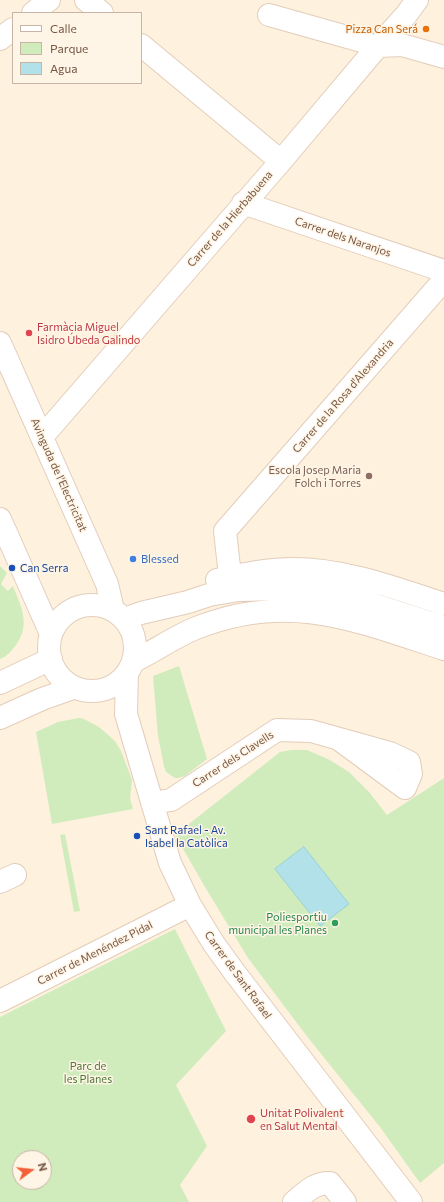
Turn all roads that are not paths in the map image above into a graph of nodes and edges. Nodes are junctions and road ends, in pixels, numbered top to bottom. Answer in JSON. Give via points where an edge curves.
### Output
{"nodes":[{"id":1,"x":49,"y":0,"type":"edge"},
{"id":2,"x":86,"y":0,"type":"edge"},
{"id":3,"x":417,"y":0,"type":"edge"},
{"id":4,"x":33,"y":12,"type":"edge"},
{"id":5,"x":101,"y":12,"type":"edge"},
{"id":6,"x":269,"y":15,"type":"dead end"},
{"id":7,"x":12,"y":30,"type":"edge"},
{"id":8,"x":0,"y":39,"type":"edge"},
{"id":9,"x":371,"y":44,"type":"junction"},
{"id":10,"x":142,"y":46,"type":"edge"},
{"id":11,"x":444,"y":57,"type":"edge"},
{"id":12,"x":282,"y":160,"type":"junction"},
{"id":13,"x":243,"y":203,"type":"junction"},
{"id":14,"x":444,"y":271,"type":"edge"},
{"id":15,"x":444,"y":280,"type":"edge"},
{"id":16,"x":0,"y":342,"type":"edge"},
{"id":17,"x":42,"y":437,"type":"junction"},
{"id":18,"x":0,"y":519,"type":"edge"},
{"id":19,"x":230,"y":576,"type":"junction"},
{"id":20,"x":444,"y":604,"type":"edge"},
{"id":21,"x":126,"y":614,"type":"junction"},
{"id":22,"x":444,"y":627,"type":"edge"},
{"id":23,"x":51,"y":634,"type":"junction"},
{"id":24,"x":444,"y":649,"type":"edge"},
{"id":25,"x":51,"y":659,"type":"junction"},
{"id":26,"x":131,"y":668,"type":"junction"},
{"id":27,"x":0,"y":683,"type":"edge"},
{"id":28,"x":83,"y":690,"type":"junction"},
{"id":29,"x":126,"y":714,"type":"junction"},
{"id":30,"x":0,"y":718,"type":"edge"},
{"id":31,"x":384,"y":761,"type":"dead end"},
{"id":32,"x":152,"y":803,"type":"junction"},
{"id":33,"x":190,"y":905,"type":"junction"},
{"id":34,"x":0,"y":1001,"type":"edge"},
{"id":35,"x":294,"y":1202,"type":"edge"},
{"id":36,"x":345,"y":1202,"type":"edge"},
{"id":37,"x":411,"y":1202,"type":"edge"}],
"edges":[{"from":1,"to":4,"type":"street"},
{"from":2,"to":5,"type":"street"},
{"from":3,"to":9,"type":"street","name":"Carrer de la Hierbabuena","via":[[406,15]]},
{"from":6,"to":9,"type":"street"},
{"from":7,"to":8,"type":"street"},
{"from":9,"to":11,"type":"street","via":[[402,45]]},
{"from":9,"to":12,"type":"street","name":"Carrer de la Hierbabuena"},
{"from":10,"to":12,"type":"street"},
{"from":12,"to":13,"type":"street","name":"Carrer de la Hierbabuena"},
{"from":13,"to":14,"type":"street","name":"Carrer dels Naranjos"},
{"from":13,"to":17,"type":"street","name":"Carrer de la Hierbabuena"},
{"from":15,"to":19,"type":"street","name":"Carrer de la Rosa d'Alexandria","via":[[225,531]]},
{"from":16,"to":17,"type":"street","name":"Avinguda de l'Electricitat"},
{"from":17,"to":21,"type":"street","name":"Avinguda de l'Electricitat","via":[[107,584]]},
{"from":18,"to":23,"type":"street"},
{"from":19,"to":20,"type":"street","via":[[292,569],[331,572],[371,581]]},
{"from":19,"to":21,"type":"street","via":[[162,598]]},
{"from":21,"to":22,"type":"street","via":[[239,590],[300,589],[353,598]]},
{"from":21,"to":23,"type":"street","via":[[100,605],[86,605],[72,609],[61,618]]},
{"from":21,"to":26,"type":"street","via":[[136,646]]},
{"from":23,"to":25,"type":"street"},
{"from":24,"to":26,"type":"street","via":[[338,616],[272,611],[231,617],[196,628],[174,639]]},
{"from":25,"to":27,"type":"street"},
{"from":25,"to":28,"type":"street","via":[[61,678]]},
{"from":26,"to":28,"type":"street","via":[[117,685],[103,691]]},
{"from":26,"to":29,"type":"street","name":"Carrer de Sant Rafael"},
{"from":28,"to":29,"type":"street","via":[[102,697]]},
{"from":28,"to":30,"type":"street","via":[[42,698]]},
{"from":29,"to":32,"type":"street","name":"Carrer de Sant Rafael"},
{"from":31,"to":32,"type":"street","name":"Carrer dels Clavells","via":[[340,740],[311,731],[277,730],[171,800]]},
{"from":32,"to":33,"type":"street","name":"Carrer de Sant Rafael","via":[[170,863]]},
{"from":33,"to":34,"type":"street","name":"Carrer de Menéndez Pidal"},
{"from":33,"to":37,"type":"street","name":"Carrer de Sant Rafael","via":[[234,973]]},
{"from":35,"to":36,"type":"street","via":[[322,1183],[330,1183]]}]}
